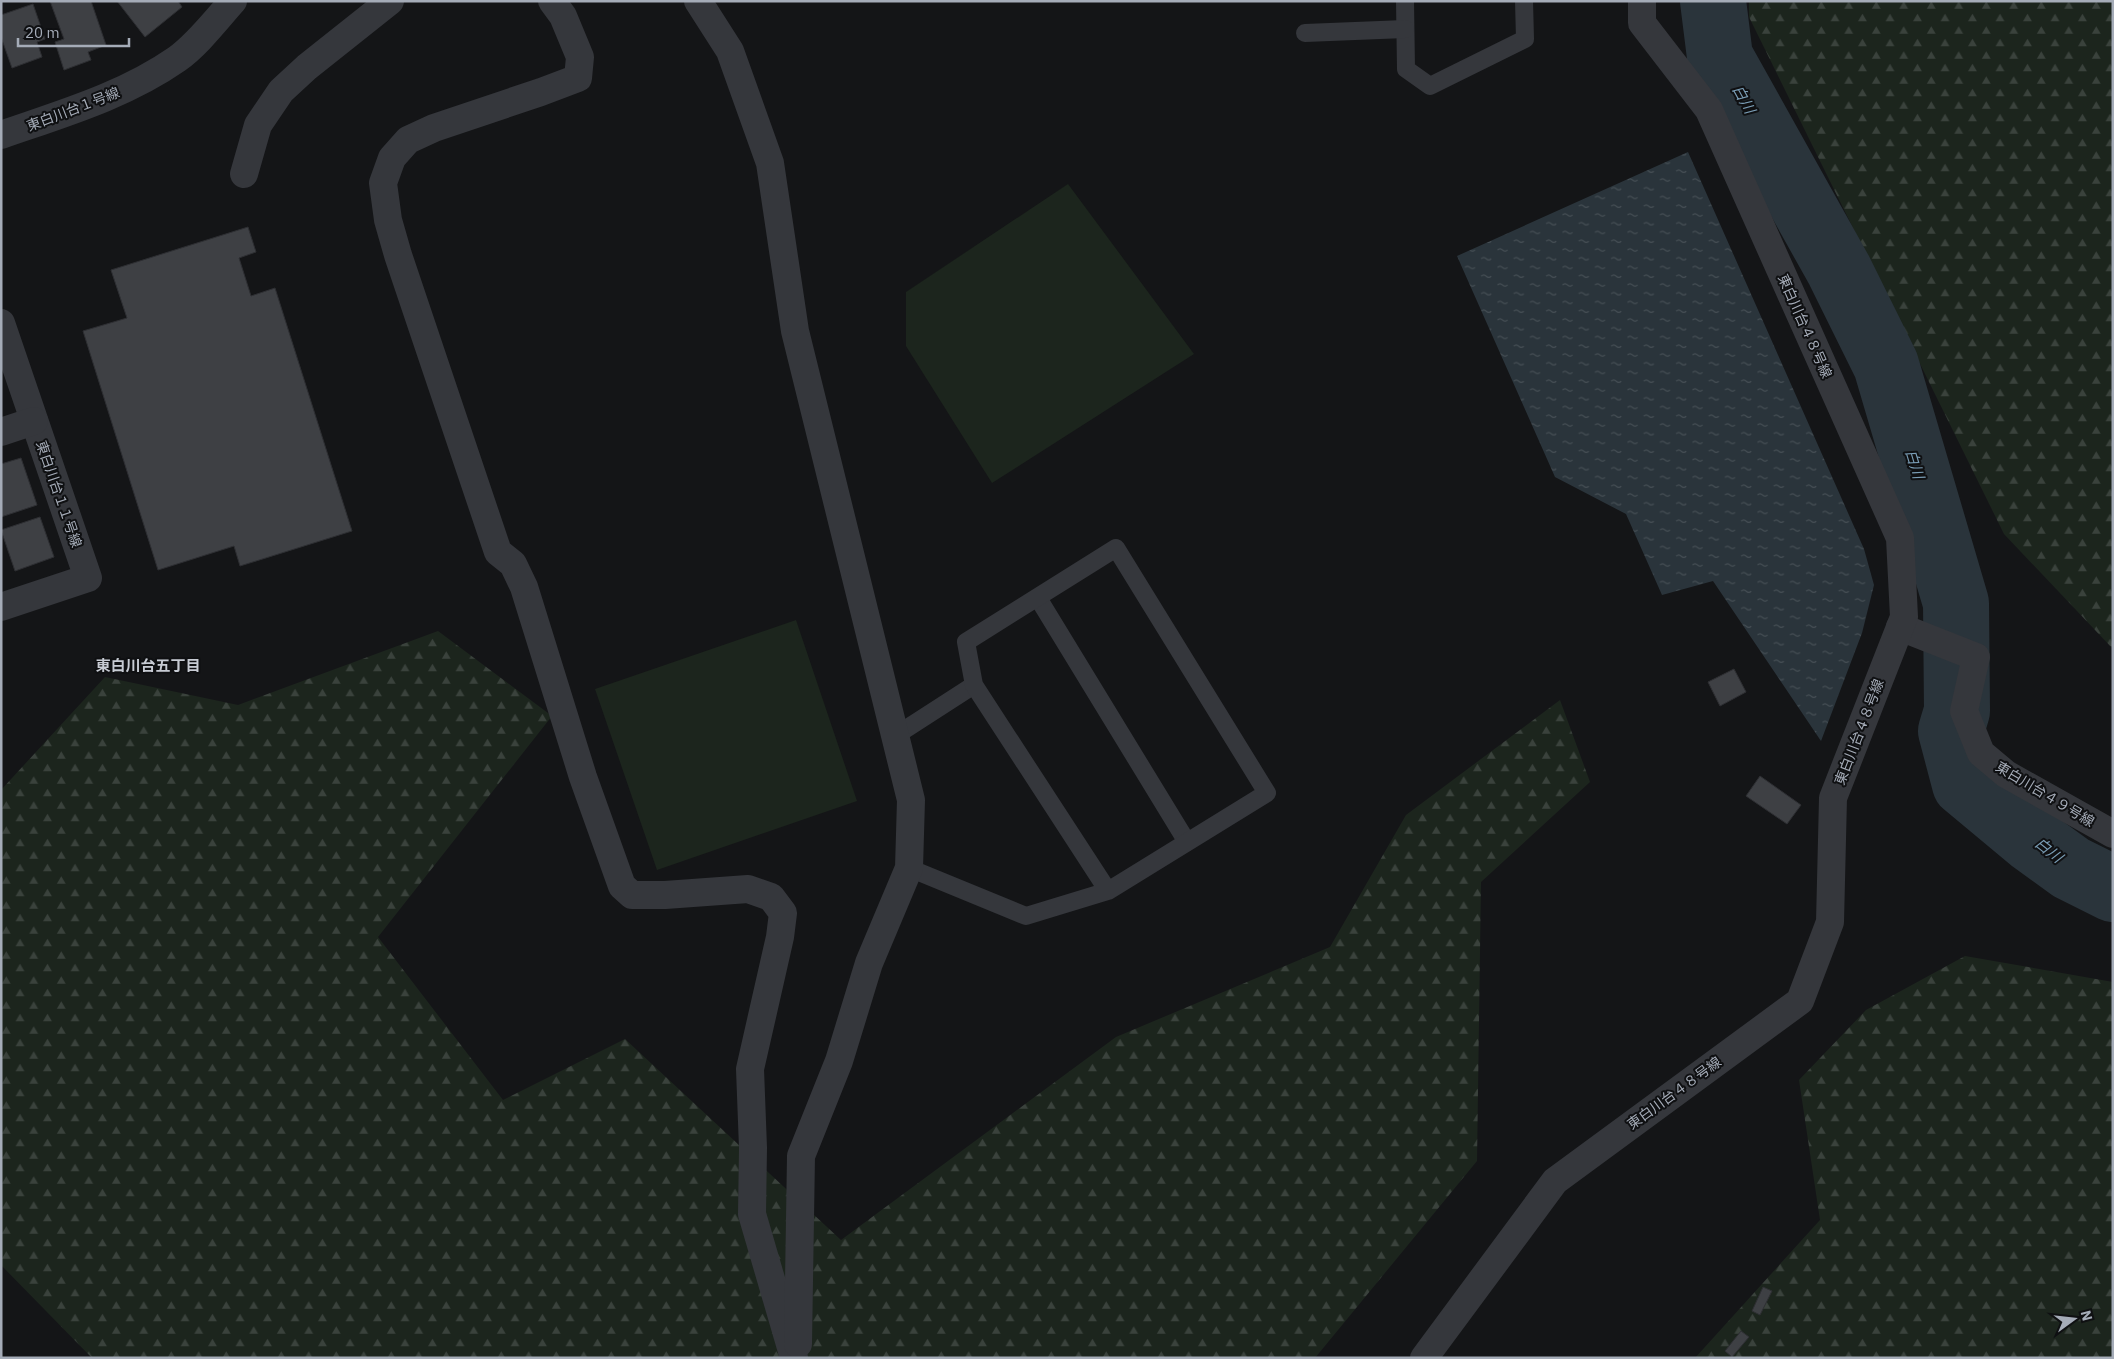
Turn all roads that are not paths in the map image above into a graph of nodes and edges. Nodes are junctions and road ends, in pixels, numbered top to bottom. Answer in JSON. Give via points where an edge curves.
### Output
{"nodes":[{"id":1,"x":233,"y":1,"type":"edge"},
{"id":2,"x":390,"y":1,"type":"edge"},
{"id":3,"x":552,"y":1,"type":"edge"},
{"id":4,"x":698,"y":1,"type":"edge"},
{"id":5,"x":1405,"y":1,"type":"edge"},
{"id":6,"x":1524,"y":1,"type":"edge"},
{"id":7,"x":1642,"y":1,"type":"edge"},
{"id":8,"x":1406,"y":30,"type":"junction"},
{"id":9,"x":1305,"y":33,"type":"dead end"},
{"id":10,"x":1,"y":135,"type":"edge"},
{"id":11,"x":244,"y":174,"type":"dead end"},
{"id":12,"x":1,"y":323,"type":"edge"},
{"id":13,"x":34,"y":421,"type":"junction"},
{"id":14,"x":1,"y":432,"type":"edge"},
{"id":15,"x":1038,"y":598,"type":"junction"},
{"id":16,"x":1,"y":607,"type":"edge"},
{"id":17,"x":1900,"y":627,"type":"junction"},
{"id":18,"x":974,"y":685,"type":"junction"},
{"id":19,"x":896,"y":736,"type":"junction"},
{"id":20,"x":2113,"y":834,"type":"edge"},
{"id":21,"x":1187,"y":842,"type":"junction"},
{"id":22,"x":909,"y":868,"type":"junction"},
{"id":23,"x":1108,"y":891,"type":"junction"},
{"id":24,"x":794,"y":1358,"type":"edge"},
{"id":25,"x":798,"y":1358,"type":"edge"},
{"id":26,"x":1424,"y":1358,"type":"edge"}],
"edges":[{"from":1,"to":10,"type":"street","name":"東白川台１号線","via":[[178,59],[159,70],[107,98]]},
{"from":2,"to":11,"type":"street","via":[[306,67],[281,91],[258,125]]},
{"from":3,"to":24,"type":"street","via":[[563,16],[580,57],[578,78],[408,140],[392,158],[383,183],[388,220],[498,552],[513,564],[524,588],[583,777],[622,886],[632,895],[748,890],[772,897],[783,912],[750,1069],[752,1214]]},
{"from":4,"to":19,"type":"street","via":[[730,51],[770,163],[795,331]]},
{"from":5,"to":8,"type":"lane"},
{"from":6,"to":8,"type":"lane","via":[[1525,39],[1430,86],[1406,69]]},
{"from":7,"to":17,"type":"street","name":"東白川台４８号線","via":[[1642,23],[1709,110],[1900,538],[1904,617]]},
{"from":8,"to":9,"type":"lane"},
{"from":12,"to":13,"type":"street","name":"東白川台１１号線"},
{"from":13,"to":14,"type":"street"},
{"from":13,"to":16,"type":"street","name":"東白川台１１号線","via":[[88,578]]},
{"from":15,"to":18,"type":"lane","via":[[966,642]]},
{"from":15,"to":21,"type":"lane"},
{"from":15,"to":21,"type":"lane","via":[[1116,548],[1266,793]]},
{"from":17,"to":20,"type":"street","name":"東白川台４９号線","via":[[1976,657],[1964,711],[1981,753],[2006,774]]},
{"from":17,"to":26,"type":"street","name":"東白川台４８号線","via":[[1834,798],[1830,922],[1800,1001],[1555,1181]]},
{"from":18,"to":19,"type":"lane"},
{"from":18,"to":23,"type":"lane"},
{"from":19,"to":22,"type":"street","via":[[911,800]]},
{"from":21,"to":23,"type":"lane"},
{"from":22,"to":23,"type":"lane","via":[[1026,916]]},
{"from":22,"to":25,"type":"street","via":[[869,963],[839,1061],[801,1156]]}]}
